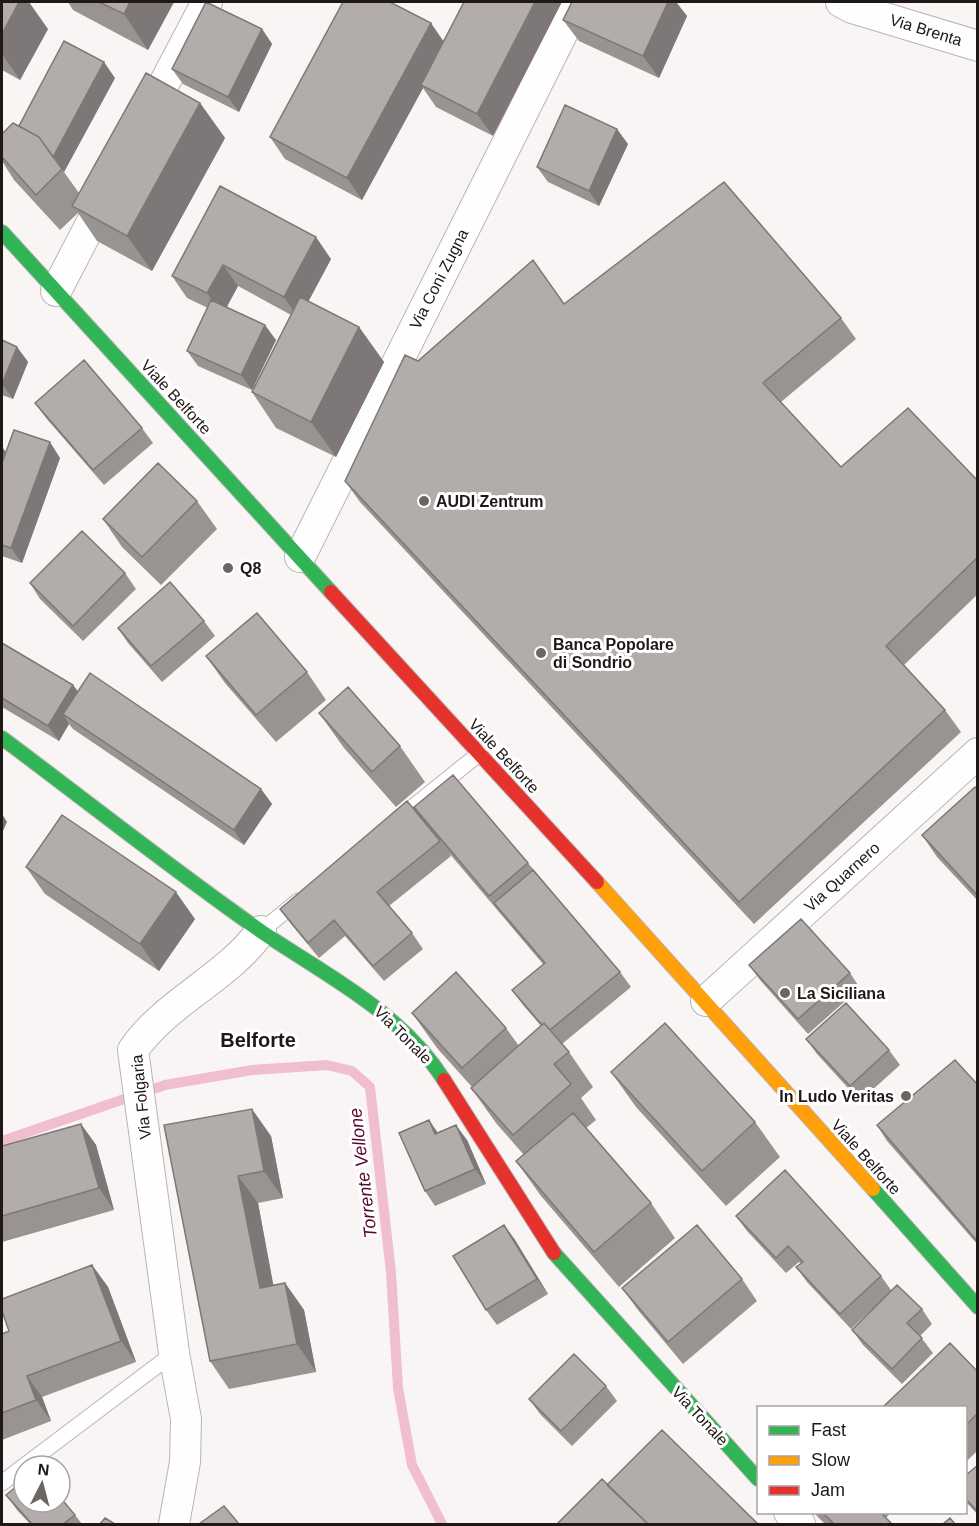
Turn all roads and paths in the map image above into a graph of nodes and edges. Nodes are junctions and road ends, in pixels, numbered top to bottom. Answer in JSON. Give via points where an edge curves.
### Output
{"nodes":[{"id":1,"x":207,"y":2,"type":"edge"},
{"id":2,"x":578,"y":2,"type":"edge"},
{"id":3,"x":841,"y":2,"type":"edge"},
{"id":4,"x":978,"y":46,"type":"edge"},
{"id":5,"x":2,"y":232,"type":"edge"},
{"id":6,"x":56,"y":291,"type":"junction"},
{"id":7,"x":300,"y":557,"type":"junction"},
{"id":8,"x":2,"y":738,"type":"edge"},
{"id":9,"x":480,"y":753,"type":"junction"},
{"id":10,"x":978,"y":753,"type":"edge"},
{"id":11,"x":388,"y":827,"type":"edge"},
{"id":12,"x":306,"y":894,"type":"edge"},
{"id":13,"x":261,"y":931,"type":"junction"},
{"id":14,"x":706,"y":1001,"type":"junction"},
{"id":15,"x":978,"y":1307,"type":"edge"},
{"id":16,"x":174,"y":1353,"type":"junction"},
{"id":17,"x":40,"y":1454,"type":"edge"},
{"id":18,"x":757,"y":1477,"type":"edge"},
{"id":19,"x":174,"y":1524,"type":"edge"}],
"edges":[{"from":1,"to":6,"type":"street"},
{"from":2,"to":7,"type":"street","name":"Via Coni Zugna"},
{"from":3,"to":4,"type":"street","name":"Via Brenta"},
{"from":5,"to":6,"type":"main road","name":"Viale Belforte"},
{"from":6,"to":7,"type":"main road","name":"Viale Belforte"},
{"from":7,"to":9,"type":"main road","name":"Viale Belforte"},
{"from":8,"to":13,"type":"main road","name":"Via Tonale"},
{"from":9,"to":11,"type":"lane"},
{"from":9,"to":14,"type":"main road","name":"Viale Belforte"},
{"from":10,"to":14,"type":"street","name":"Via Quarnero"},
{"from":12,"to":13,"type":"lane","name":"Via Folgaria"},
{"from":13,"to":16,"type":"street","name":"Via Folgaria","via":[[246,952],[145,1032],[133,1050]]},
{"from":13,"to":18,"type":"main road","name":"Via Tonale","via":[[380,1009],[432,1061],[556,1256]]},
{"from":14,"to":15,"type":"main road","name":"Viale Belforte"},
{"from":16,"to":17,"type":"lane"},
{"from":16,"to":19,"type":"street","name":"Via Folgaria","via":[[186,1419],[185,1462]]}]}
